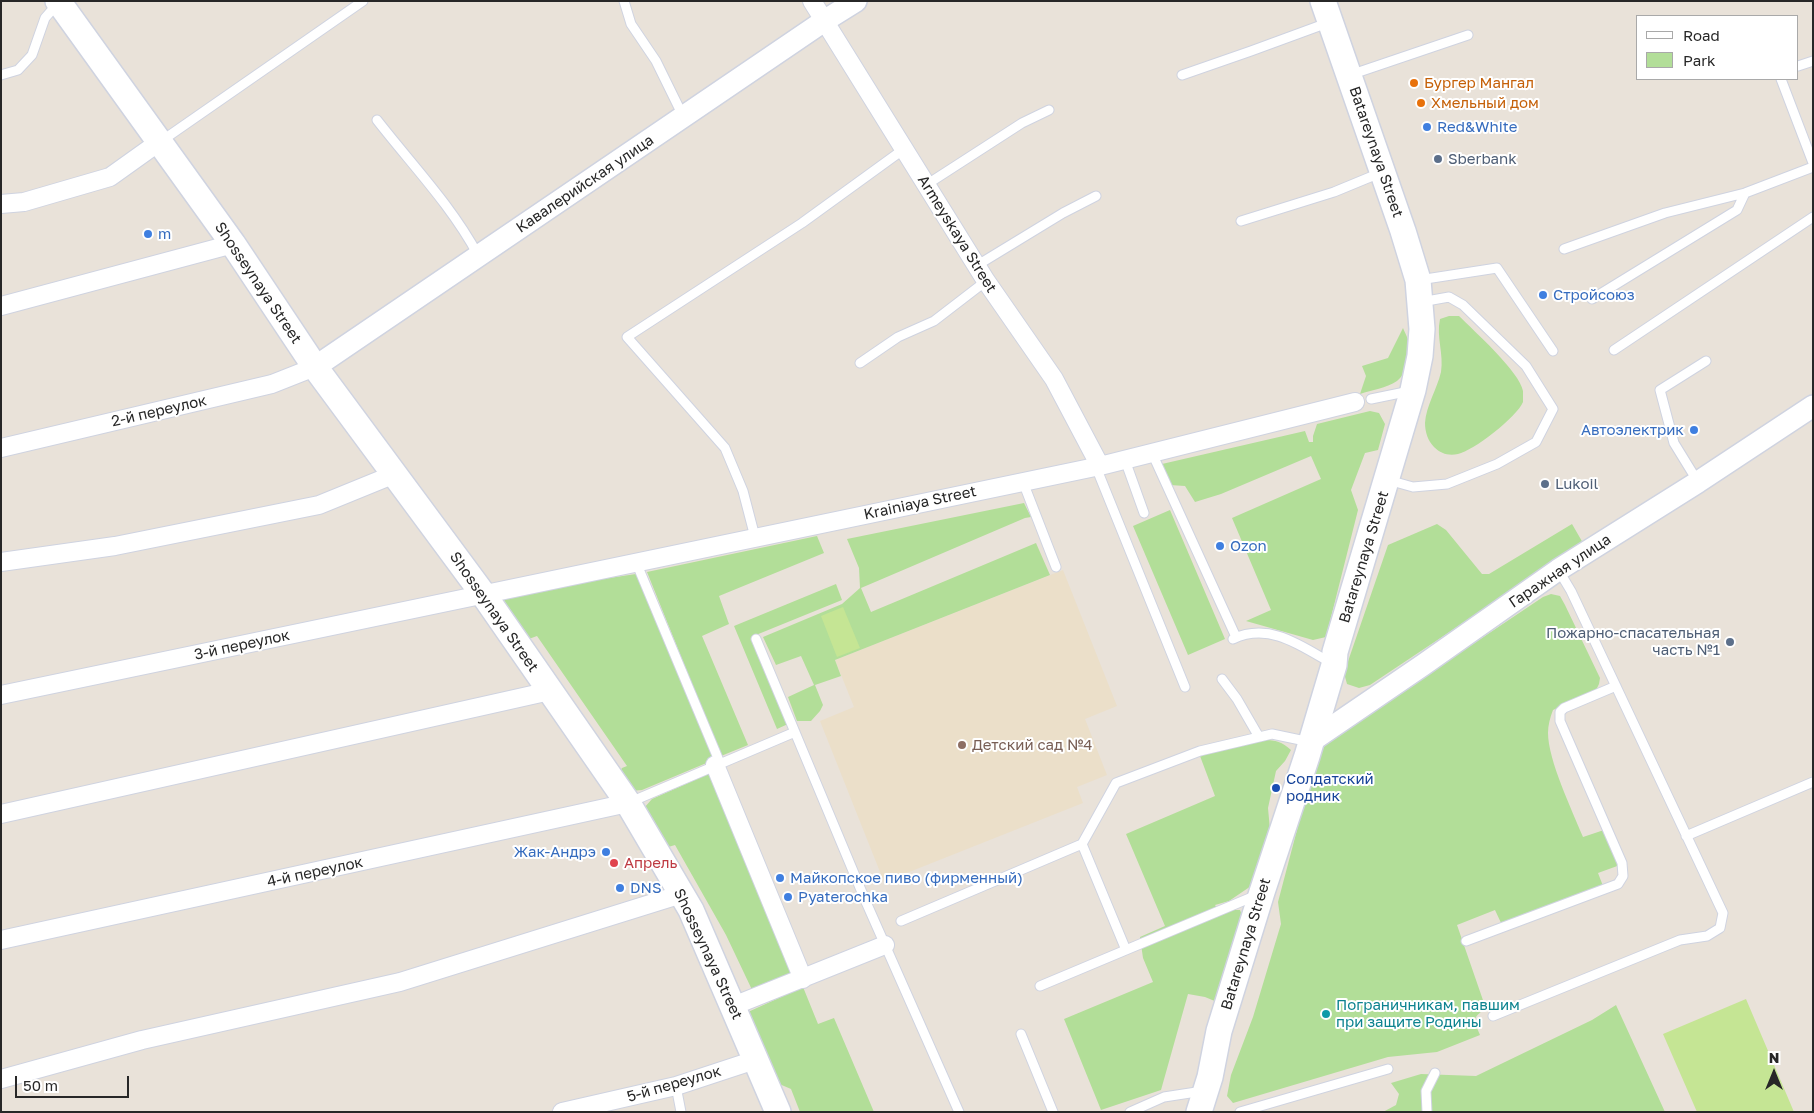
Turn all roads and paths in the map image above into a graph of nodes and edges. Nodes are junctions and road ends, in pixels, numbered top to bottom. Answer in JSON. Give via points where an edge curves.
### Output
{"nodes":[{"id":1,"x":363,"y":1,"type":"edge"},
{"id":2,"x":624,"y":1,"type":"edge"},
{"id":3,"x":812,"y":1,"type":"edge"},
{"id":4,"x":856,"y":1,"type":"edge"},
{"id":5,"x":58,"y":2,"type":"edge"},
{"id":6,"x":1327,"y":12,"type":"edge"},
{"id":7,"x":824,"y":21,"type":"junction"},
{"id":8,"x":1468,"y":35,"type":"dead end"},
{"id":9,"x":1813,"y":61,"type":"edge"},
{"id":10,"x":1799,"y":66,"type":"edge"},
{"id":11,"x":1,"y":75,"type":"edge"},
{"id":12,"x":1182,"y":75,"type":"dead end"},
{"id":13,"x":1350,"y":75,"type":"junction"},
{"id":14,"x":1781,"y":80,"type":"edge"},
{"id":15,"x":1049,"y":110,"type":"dead end"},
{"id":16,"x":684,"y":117,"type":"junction"},
{"id":17,"x":377,"y":120,"type":"dead end"},
{"id":18,"x":159,"y":142,"type":"junction"},
{"id":19,"x":904,"y":149,"type":"junction"},
{"id":20,"x":1813,"y":165,"type":"edge"},
{"id":21,"x":1382,"y":172,"type":"junction"},
{"id":22,"x":926,"y":185,"type":"junction"},
{"id":23,"x":1745,"y":193,"type":"junction"},
{"id":24,"x":1096,"y":196,"type":"dead end"},
{"id":25,"x":1,"y":204,"type":"edge"},
{"id":26,"x":1813,"y":217,"type":"edge"},
{"id":27,"x":1241,"y":221,"type":"dead end"},
{"id":28,"x":233,"y":244,"type":"junction"},
{"id":29,"x":1564,"y":249,"type":"dead end"},
{"id":30,"x":479,"y":256,"type":"junction"},
{"id":31,"x":981,"y":273,"type":"junction"},
{"id":32,"x":1419,"y":291,"type":"junction"},
{"id":33,"x":1592,"y":300,"type":"dead end"},
{"id":34,"x":1,"y":306,"type":"edge"},
{"id":35,"x":1614,"y":350,"type":"dead end"},
{"id":36,"x":1553,"y":351,"type":"dead end"},
{"id":37,"x":1706,"y":361,"type":"dead end"},
{"id":38,"x":860,"y":364,"type":"dead end"},
{"id":39,"x":315,"y":367,"type":"junction"},
{"id":40,"x":1413,"y":390,"type":"junction"},
{"id":41,"x":1363,"y":400,"type":"joint"},
{"id":42,"x":1813,"y":406,"type":"edge"},
{"id":43,"x":1,"y":448,"type":"edge"},
{"id":44,"x":1152,"y":453,"type":"junction"},
{"id":45,"x":1125,"y":460,"type":"junction"},
{"id":46,"x":1098,"y":467,"type":"junction"},
{"id":47,"x":395,"y":474,"type":"junction"},
{"id":48,"x":1388,"y":480,"type":"junction"},
{"id":49,"x":1023,"y":482,"type":"junction"},
{"id":50,"x":1698,"y":482,"type":"junction"},
{"id":51,"x":1144,"y":513,"type":"dead end"},
{"id":52,"x":755,"y":537,"type":"junction"},
{"id":53,"x":1,"y":562,"type":"edge"},
{"id":54,"x":636,"y":562,"type":"junction"},
{"id":55,"x":1056,"y":567,"type":"dead end"},
{"id":56,"x":1558,"y":570,"type":"junction"},
{"id":57,"x":483,"y":594,"type":"junction"},
{"id":58,"x":756,"y":640,"type":"dead end"},
{"id":59,"x":1334,"y":665,"type":"junction"},
{"id":60,"x":1222,"y":679,"type":"dead end"},
{"id":61,"x":1616,"y":686,"type":"junction"},
{"id":62,"x":1185,"y":687,"type":"dead end"},
{"id":63,"x":550,"y":691,"type":"junction"},
{"id":64,"x":1,"y":695,"type":"edge"},
{"id":65,"x":795,"y":732,"type":"junction"},
{"id":66,"x":1259,"y":737,"type":"junction"},
{"id":67,"x":1310,"y":742,"type":"junction"},
{"id":68,"x":717,"y":764,"type":"junction"},
{"id":69,"x":1813,"y":782,"type":"edge"},
{"id":70,"x":628,"y":803,"type":"junction"},
{"id":71,"x":1,"y":814,"type":"edge"},
{"id":72,"x":1686,"y":836,"type":"junction"},
{"id":73,"x":1082,"y":844,"type":"junction"},
{"id":74,"x":1262,"y":892,"type":"junction"},
{"id":75,"x":682,"y":894,"type":"junction"},
{"id":76,"x":902,"y":921,"type":"dead end"},
{"id":77,"x":1,"y":940,"type":"edge"},
{"id":78,"x":1466,"y":942,"type":"dead end"},
{"id":79,"x":885,"y":945,"type":"junction"},
{"id":80,"x":1126,"y":950,"type":"junction"},
{"id":81,"x":803,"y":979,"type":"junction"},
{"id":82,"x":1040,"y":986,"type":"dead end"},
{"id":83,"x":733,"y":1006,"type":"junction"},
{"id":84,"x":1493,"y":1016,"type":"dead end"},
{"id":85,"x":1021,"y":1034,"type":"dead end"},
{"id":86,"x":755,"y":1060,"type":"junction"},
{"id":87,"x":1388,"y":1069,"type":"dead end"},
{"id":88,"x":1435,"y":1073,"type":"dead end"},
{"id":89,"x":1,"y":1079,"type":"edge"},
{"id":90,"x":676,"y":1086,"type":"junction"},
{"id":91,"x":1202,"y":1101,"type":"edge"},
{"id":92,"x":562,"y":1112,"type":"edge"},
{"id":93,"x":680,"y":1112,"type":"edge"},
{"id":94,"x":778,"y":1112,"type":"edge"},
{"id":95,"x":959,"y":1112,"type":"edge"},
{"id":96,"x":1052,"y":1112,"type":"edge"},
{"id":97,"x":1130,"y":1112,"type":"edge"},
{"id":98,"x":1240,"y":1112,"type":"edge"},
{"id":99,"x":1427,"y":1112,"type":"edge"}],
"edges":[{"from":1,"to":18,"type":"lane"},
{"from":2,"to":16,"type":"lane","via":[[631,24],[656,61]]},
{"from":3,"to":7,"type":"street","name":"Armeyskaya Street"},
{"from":4,"to":7,"type":"street","name":"Кавалерийская улица"},
{"from":5,"to":11,"type":"lane","via":[[45,18],[32,55],[18,70]]},
{"from":5,"to":18,"type":"main road","name":"Shosseynaya Street"},
{"from":6,"to":12,"type":"lane","via":[[1251,51]]},
{"from":6,"to":13,"type":"main road","name":"Batareynaya Street"},
{"from":7,"to":16,"type":"street","name":"Кавалерийская улица"},
{"from":7,"to":19,"type":"street","name":"Armeyskaya Street"},
{"from":8,"to":13,"type":"lane"},
{"from":9,"to":10,"type":"lane"},
{"from":13,"to":21,"type":"main road","name":"Batareynaya Street"},
{"from":14,"to":20,"type":"lane"},
{"from":15,"to":22,"type":"lane","via":[[1022,123]]},
{"from":16,"to":30,"type":"street","name":"Кавалерийская улица"},
{"from":17,"to":30,"type":"lane","via":[[446,204]]},
{"from":18,"to":25,"type":"street","via":[[110,177],[24,202]]},
{"from":18,"to":28,"type":"main road","name":"Shosseynaya Street"},
{"from":19,"to":22,"type":"street","name":"Armeyskaya Street"},
{"from":19,"to":52,"type":"lane","via":[[802,223],[627,337],[725,448],[743,491]]},
{"from":20,"to":23,"type":"lane"},
{"from":21,"to":27,"type":"lane","via":[[1334,192]]},
{"from":21,"to":32,"type":"main road","name":"Batareynaya Street"},
{"from":22,"to":31,"type":"street","name":"Armeyskaya Street"},
{"from":23,"to":29,"type":"lane","via":[[1665,213]]},
{"from":23,"to":33,"type":"lane","via":[[1737,210]]},
{"from":24,"to":31,"type":"lane","via":[[1063,213]]},
{"from":26,"to":35,"type":"lane"},
{"from":28,"to":34,"type":"street"},
{"from":28,"to":39,"type":"main road","name":"Shosseynaya Street"},
{"from":30,"to":39,"type":"street","name":"Кавалерийская улица"},
{"from":31,"to":38,"type":"lane","via":[[934,321],[898,337]]},
{"from":31,"to":46,"type":"street","name":"Armeyskaya Street","via":[[1054,379]]},
{"from":32,"to":36,"type":"lane","via":[[1497,268]]},
{"from":32,"to":40,"type":"main road","name":"Batareynaya Street","via":[[1422,329]]},
{"from":32,"to":48,"type":"lane","via":[[1449,297],[1463,304],[1526,366],[1553,408],[1536,442],[1497,464],[1447,484],[1413,487]]},
{"from":37,"to":50,"type":"lane","via":[[1660,390],[1674,443]]},
{"from":39,"to":43,"type":"street","name":"2-й переулок","via":[[272,384]]},
{"from":39,"to":47,"type":"main road","name":"Shosseynaya Street"},
{"from":40,"to":41,"type":"lane"},
{"from":40,"to":48,"type":"main road","name":"Batareynaya Street"},
{"from":41,"to":44,"type":"street","name":"Krainiaya Street"},
{"from":42,"to":50,"type":"street","name":"Гаражная улица"},
{"from":44,"to":45,"type":"street","name":"Krainiaya Street"},
{"from":44,"to":59,"type":"lane","via":[[1235,638],[1245,633],[1268,633],[1293,641]]},
{"from":45,"to":46,"type":"street","name":"Krainiaya Street"},
{"from":45,"to":51,"type":"lane"},
{"from":46,"to":49,"type":"street","name":"Krainiaya Street"},
{"from":46,"to":62,"type":"lane"},
{"from":47,"to":53,"type":"street","via":[[319,505],[115,546]]},
{"from":47,"to":57,"type":"main road","name":"Shosseynaya Street"},
{"from":48,"to":59,"type":"main road","name":"Batareynaya Street","via":[[1335,652]]},
{"from":49,"to":52,"type":"street","name":"Krainiaya Street"},
{"from":49,"to":55,"type":"lane"},
{"from":50,"to":56,"type":"street","name":"Гаражная улица"},
{"from":52,"to":54,"type":"street","name":"Krainiaya Street"},
{"from":54,"to":57,"type":"street","name":"Krainiaya Street"},
{"from":54,"to":68,"type":"lane"},
{"from":56,"to":61,"type":"lane"},
{"from":56,"to":67,"type":"street","name":"Гаражная улица"},
{"from":57,"to":63,"type":"main road","name":"Shosseynaya Street"},
{"from":57,"to":64,"type":"street","name":"3-й переулок"},
{"from":58,"to":65,"type":"lane"},
{"from":59,"to":67,"type":"main road","name":"Batareynaya Street"},
{"from":60,"to":66,"type":"lane"},
{"from":61,"to":72,"type":"lane"},
{"from":61,"to":78,"type":"lane","via":[[1564,708],[1560,712],[1560,721],[1622,863],[1623,876],[1618,884]]},
{"from":63,"to":70,"type":"main road","name":"Shosseynaya Street"},
{"from":63,"to":71,"type":"street"},
{"from":65,"to":68,"type":"lane"},
{"from":65,"to":79,"type":"lane"},
{"from":66,"to":67,"type":"lane","via":[[1272,734]]},
{"from":66,"to":73,"type":"lane","via":[[1200,751],[1116,783]]},
{"from":67,"to":74,"type":"main road","name":"Batareynaya Street"},
{"from":68,"to":70,"type":"lane"},
{"from":68,"to":81,"type":"street"},
{"from":69,"to":72,"type":"lane"},
{"from":70,"to":75,"type":"main road","name":"Shosseynaya Street"},
{"from":70,"to":77,"type":"street","name":"4-й переулок"},
{"from":72,"to":84,"type":"lane","via":[[1723,913],[1720,928],[1706,936],[1680,940]]},
{"from":73,"to":76,"type":"lane"},
{"from":73,"to":80,"type":"lane"},
{"from":74,"to":80,"type":"lane"},
{"from":74,"to":91,"type":"main road","name":"Batareynaya Street"},
{"from":75,"to":83,"type":"main road","name":"Shosseynaya Street"},
{"from":75,"to":89,"type":"street","via":[[400,982],[142,1040]]},
{"from":79,"to":81,"type":"street"},
{"from":79,"to":95,"type":"lane"},
{"from":80,"to":82,"type":"lane"},
{"from":81,"to":83,"type":"street"},
{"from":83,"to":86,"type":"main road","name":"Shosseynaya Street"},
{"from":85,"to":96,"type":"lane"},
{"from":86,"to":90,"type":"street","name":"5-й переулок"},
{"from":86,"to":94,"type":"main road","name":"Shosseynaya Street"},
{"from":87,"to":98,"type":"lane"},
{"from":88,"to":99,"type":"lane","via":[[1426,1091]]},
{"from":90,"to":92,"type":"street","name":"5-й переулок"},
{"from":90,"to":93,"type":"lane"},
{"from":91,"to":97,"type":"lane","via":[[1164,1097]]}]}
